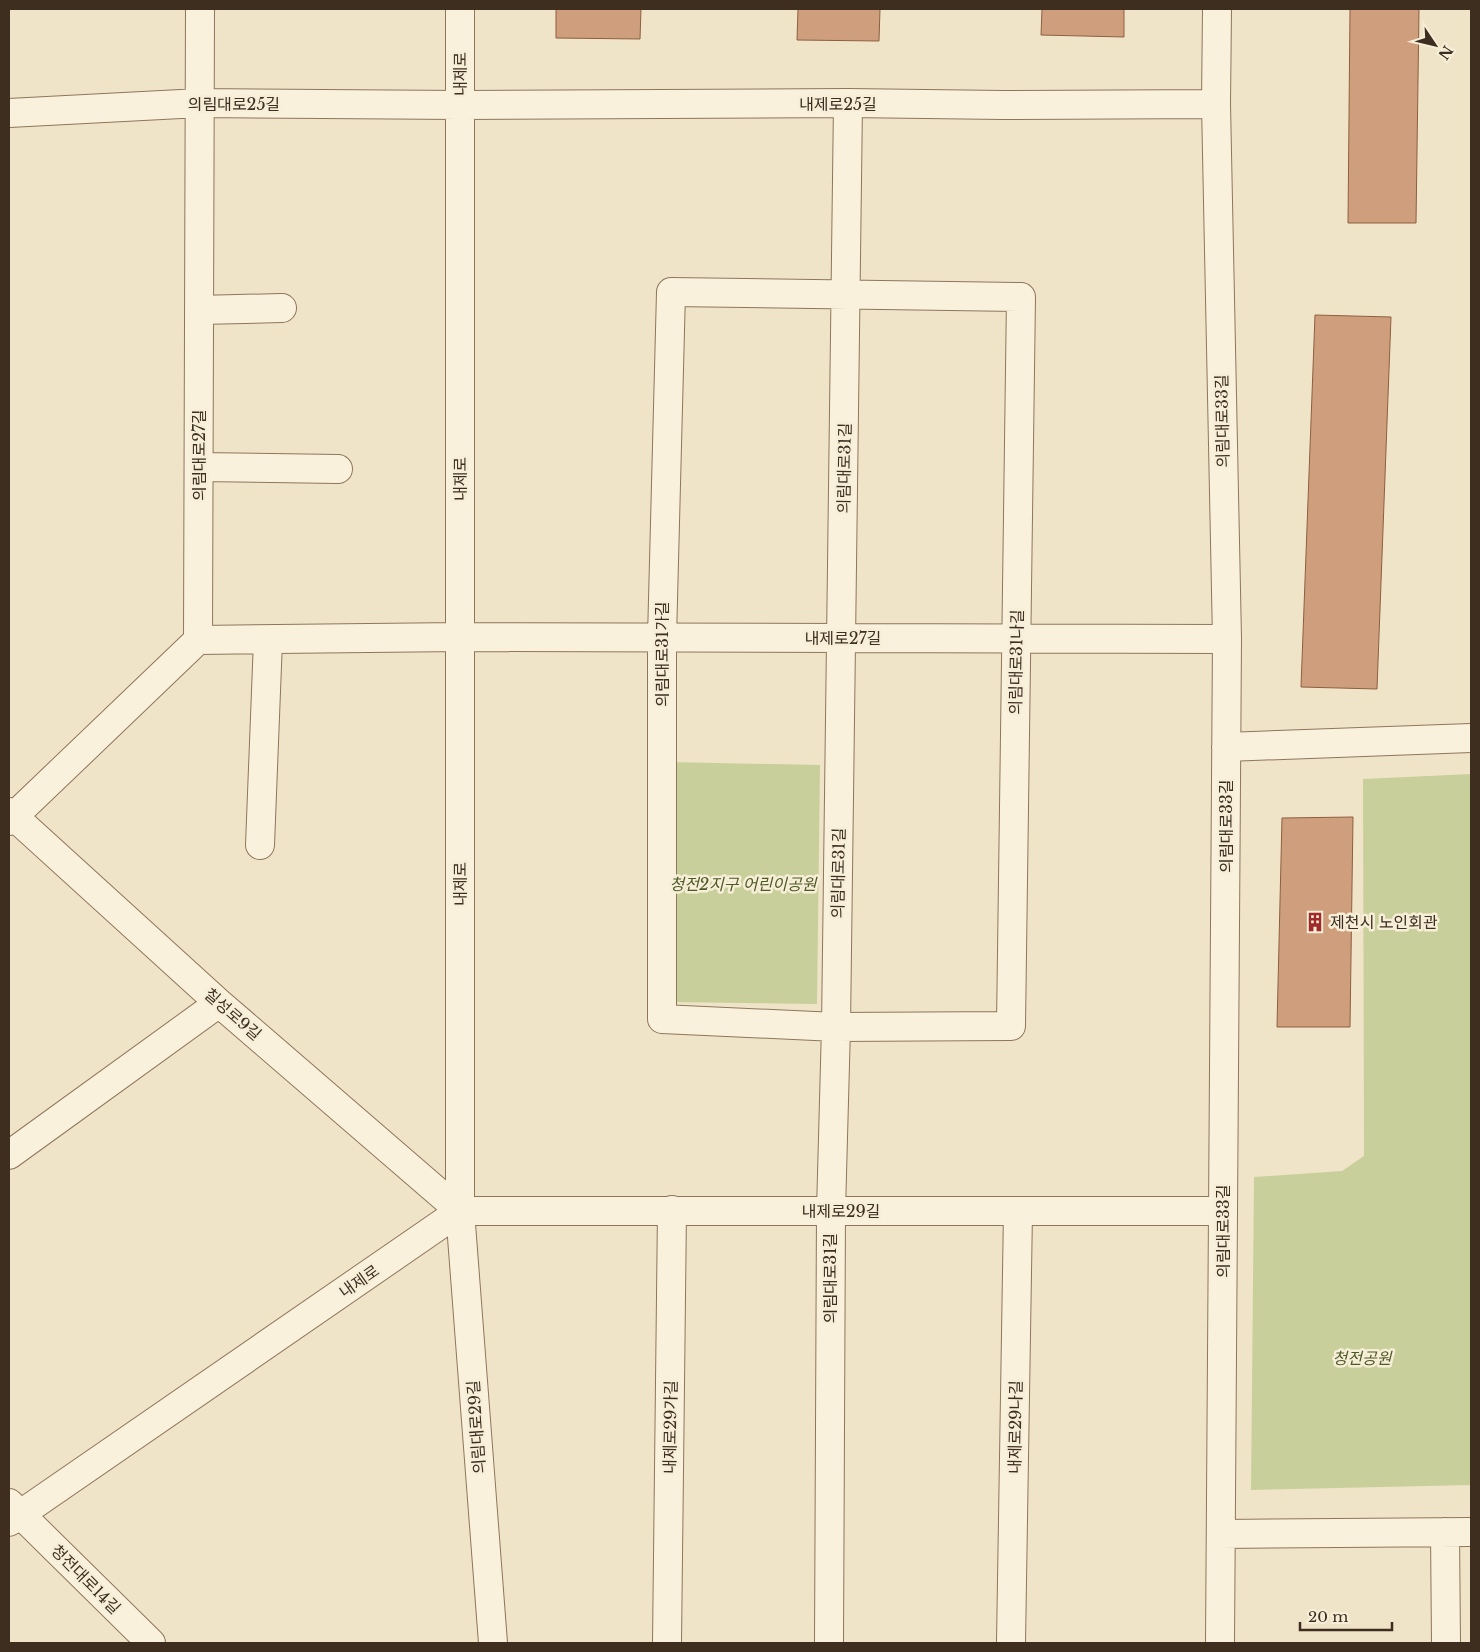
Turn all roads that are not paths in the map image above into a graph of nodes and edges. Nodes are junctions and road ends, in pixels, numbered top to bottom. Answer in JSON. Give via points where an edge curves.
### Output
{"nodes":[{"id":1,"x":200,"y":9,"type":"edge"},
{"id":2,"x":460,"y":9,"type":"edge"},
{"id":3,"x":1217,"y":9,"type":"edge"},
{"id":4,"x":200,"y":103,"type":"junction"},
{"id":5,"x":848,"y":103,"type":"junction"},
{"id":6,"x":460,"y":104,"type":"junction"},
{"id":7,"x":1216,"y":104,"type":"junction"},
{"id":8,"x":9,"y":114,"type":"edge"},
{"id":9,"x":847,"y":295,"type":"junction"},
{"id":10,"x":282,"y":308,"type":"dead end"},
{"id":11,"x":199,"y":310,"type":"junction"},
{"id":12,"x":199,"y":467,"type":"junction"},
{"id":13,"x":338,"y":469,"type":"dead end"},
{"id":14,"x":460,"y":637,"type":"junction"},
{"id":15,"x":662,"y":638,"type":"junction"},
{"id":16,"x":841,"y":638,"type":"junction"},
{"id":17,"x":1016,"y":638,"type":"junction"},
{"id":18,"x":1227,"y":639,"type":"junction"},
{"id":19,"x":198,"y":640,"type":"junction"},
{"id":20,"x":268,"y":640,"type":"junction"},
{"id":21,"x":1471,"y":738,"type":"edge"},
{"id":22,"x":1226,"y":748,"type":"junction"},
{"id":23,"x":10,"y":816,"type":"edge"},
{"id":24,"x":260,"y":845,"type":"dead end"},
{"id":25,"x":219,"y":1002,"type":"junction"},
{"id":26,"x":836,"y":1027,"type":"junction"},
{"id":27,"x":9,"y":1155,"type":"edge"},
{"id":28,"x":672,"y":1210,"type":"junction"},
{"id":29,"x":460,"y":1211,"type":"junction"},
{"id":30,"x":830,"y":1211,"type":"junction"},
{"id":31,"x":1018,"y":1211,"type":"junction"},
{"id":32,"x":1223,"y":1211,"type":"junction"},
{"id":33,"x":13,"y":1513,"type":"edge"},
{"id":34,"x":1458,"y":1532,"type":"edge"},
{"id":35,"x":1221,"y":1534,"type":"junction"},
{"id":36,"x":151,"y":1643,"type":"edge"},
{"id":37,"x":493,"y":1643,"type":"edge"},
{"id":38,"x":667,"y":1643,"type":"edge"},
{"id":39,"x":829,"y":1643,"type":"edge"},
{"id":40,"x":1011,"y":1643,"type":"edge"},
{"id":41,"x":1220,"y":1643,"type":"edge"},
{"id":42,"x":1446,"y":1643,"type":"edge"}],
"edges":[{"from":1,"to":4,"type":"street","name":"의림대로27길"},
{"from":2,"to":6,"type":"street","name":"내제로"},
{"from":3,"to":7,"type":"street","name":"의림대로33길"},
{"from":4,"to":6,"type":"street","name":"의림대로25길"},
{"from":4,"to":8,"type":"street","name":"의림대로25길"},
{"from":4,"to":11,"type":"street","name":"의림대로27길"},
{"from":5,"to":6,"type":"street","name":"내제로25길"},
{"from":5,"to":7,"type":"street","name":"내제로25길"},
{"from":5,"to":9,"type":"street","name":"의림대로31길"},
{"from":6,"to":14,"type":"street","name":"내제로"},
{"from":7,"to":18,"type":"street","name":"의림대로33길"},
{"from":9,"to":15,"type":"street","name":"의림대로31가길","via":[[671,292]]},
{"from":9,"to":16,"type":"street","name":"의림대로31길"},
{"from":9,"to":17,"type":"street","name":"의림대로31나길","via":[[1021,297]]},
{"from":10,"to":11,"type":"street"},
{"from":11,"to":12,"type":"street","name":"의림대로27길"},
{"from":12,"to":13,"type":"street"},
{"from":12,"to":19,"type":"street","name":"의림대로27길"},
{"from":14,"to":15,"type":"street","name":"내제로27길"},
{"from":14,"to":20,"type":"street","name":"내제로27길"},
{"from":14,"to":29,"type":"street","name":"내제로"},
{"from":15,"to":16,"type":"street","name":"내제로27길"},
{"from":15,"to":26,"type":"street","name":"의림대로31가길","via":[[662,1019]]},
{"from":16,"to":17,"type":"street","name":"내제로27길"},
{"from":16,"to":26,"type":"street","name":"의림대로31길"},
{"from":17,"to":18,"type":"street","name":"내제로27길"},
{"from":17,"to":26,"type":"street","name":"의림대로31나길","via":[[1011,1026]]},
{"from":18,"to":22,"type":"street","name":"의림대로33길"},
{"from":19,"to":20,"type":"street","name":"내제로27길"},
{"from":19,"to":23,"type":"street"},
{"from":20,"to":24,"type":"street"},
{"from":21,"to":22,"type":"street"},
{"from":22,"to":32,"type":"street","name":"의림대로33길"},
{"from":23,"to":25,"type":"street","name":"칠성로9길"},
{"from":25,"to":27,"type":"street"},
{"from":25,"to":29,"type":"street","name":"칠성로9길"},
{"from":26,"to":30,"type":"street","name":"의림대로31길"},
{"from":28,"to":29,"type":"street","name":"내제로29길"},
{"from":28,"to":30,"type":"street","name":"내제로29길"},
{"from":28,"to":38,"type":"street","name":"내제로29가길"},
{"from":29,"to":33,"type":"street","name":"내제로"},
{"from":29,"to":37,"type":"street","name":"의림대로29길"},
{"from":30,"to":31,"type":"street","name":"내제로29길"},
{"from":30,"to":39,"type":"street","name":"의림대로31길"},
{"from":31,"to":32,"type":"street","name":"내제로29길"},
{"from":31,"to":40,"type":"street","name":"내제로29나길"},
{"from":32,"to":35,"type":"street","name":"의림대로33길"},
{"from":33,"to":36,"type":"street","name":"청전대로14길"},
{"from":34,"to":35,"type":"street"},
{"from":34,"to":42,"type":"street"},
{"from":35,"to":41,"type":"street","name":"의림대로33길"}]}
